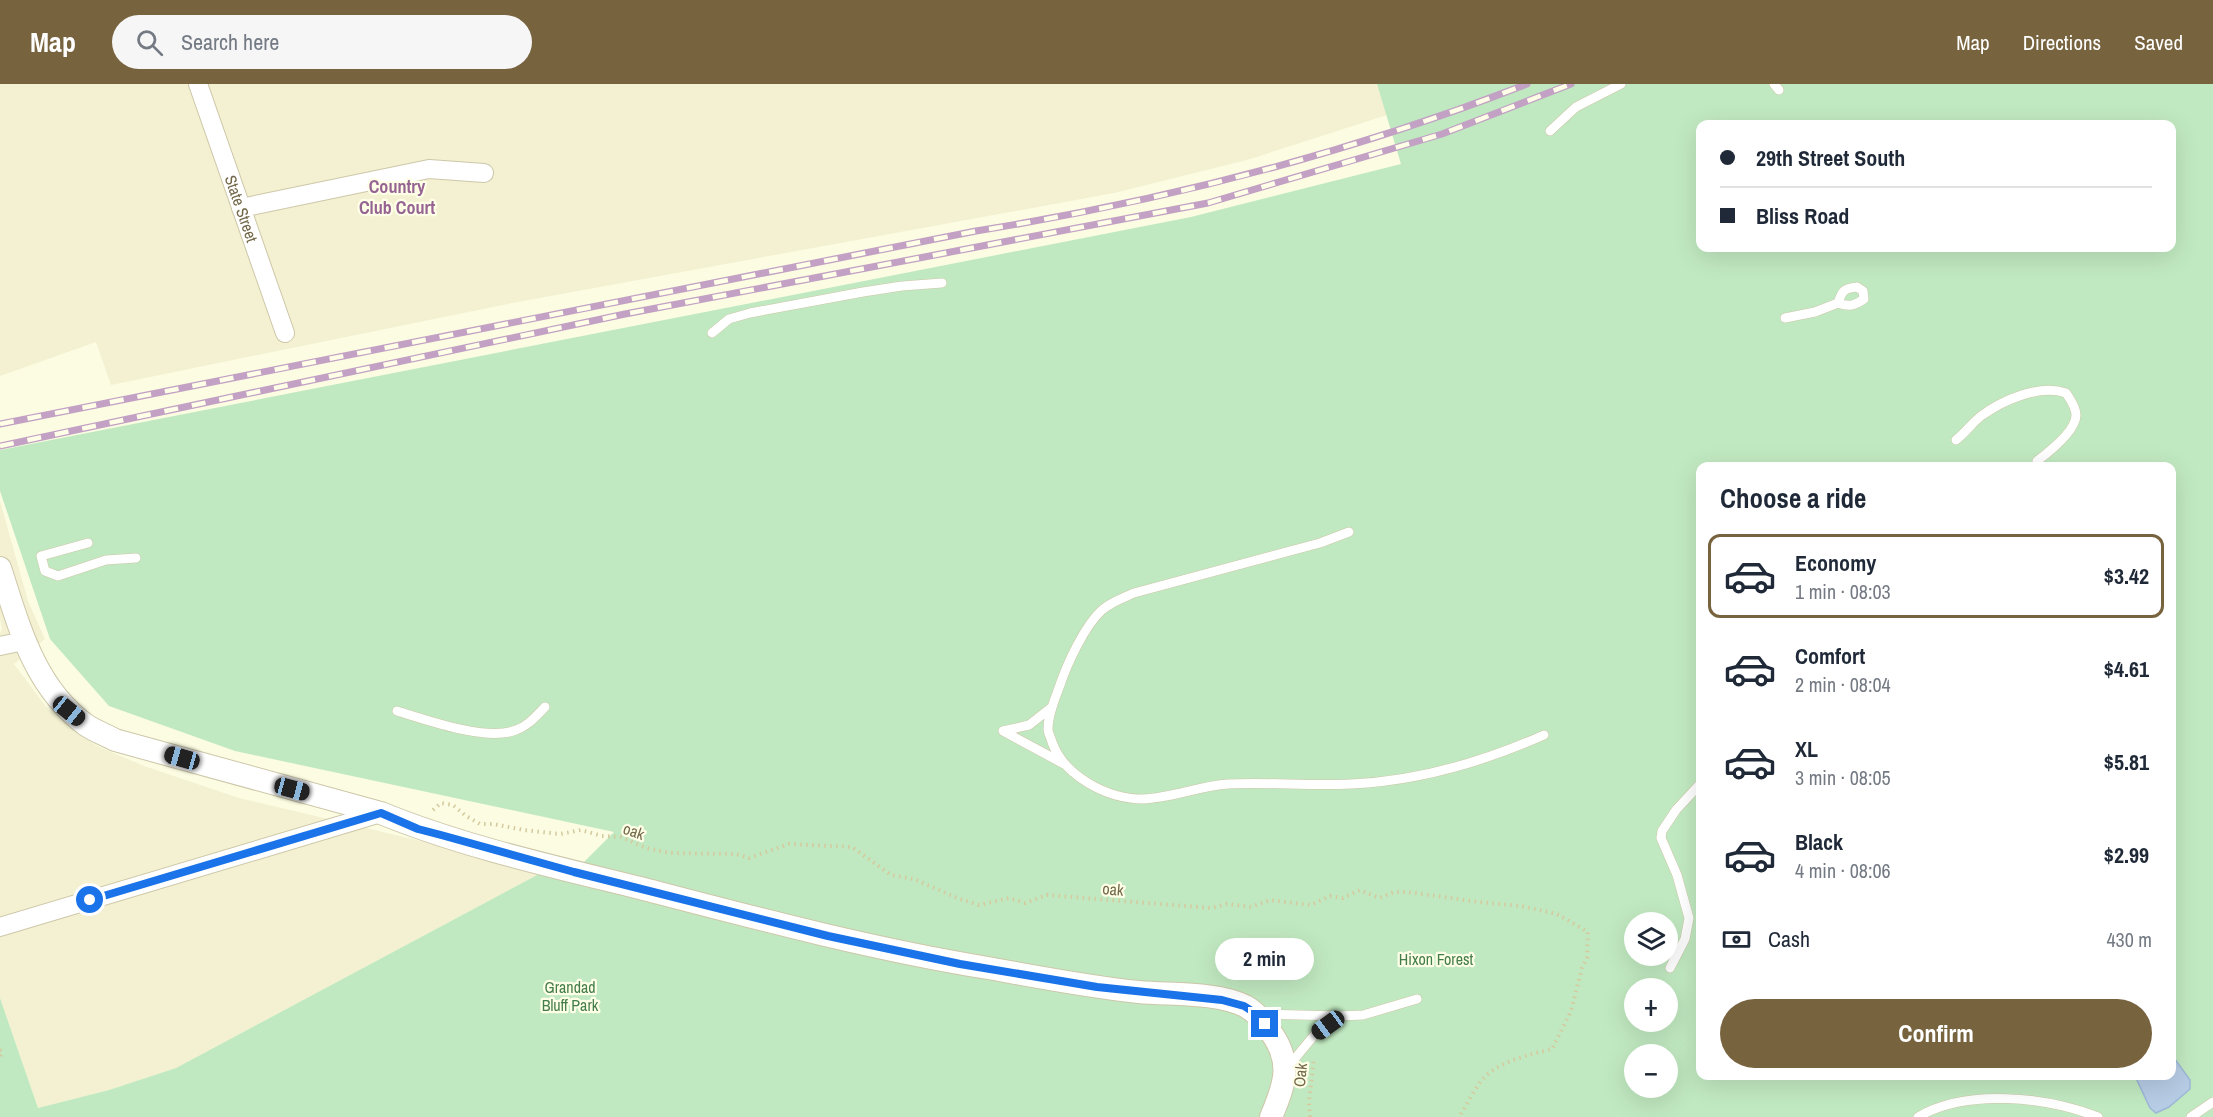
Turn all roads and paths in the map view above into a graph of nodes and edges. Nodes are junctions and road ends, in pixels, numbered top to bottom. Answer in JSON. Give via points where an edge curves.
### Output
{"nodes":[{"id":1,"x":198,"y":84,"type":"edge"},
{"id":2,"x":1621,"y":84,"type":"edge"},
{"id":3,"x":1550,"y":131,"type":"dead end"},
{"id":4,"x":483,"y":173,"type":"dead end"},
{"id":5,"x":241,"y":207,"type":"junction"},
{"id":6,"x":942,"y":283,"type":"dead end"},
{"id":7,"x":1838,"y":303,"type":"dead end"},
{"id":8,"x":1785,"y":318,"type":"dead end"},
{"id":9,"x":285,"y":333,"type":"dead end"},
{"id":10,"x":712,"y":333,"type":"dead end"},
{"id":11,"x":1956,"y":440,"type":"dead end"},
{"id":12,"x":2037,"y":461,"type":"dead end"},
{"id":13,"x":1349,"y":532,"type":"dead end"},
{"id":14,"x":88,"y":543,"type":"dead end"},
{"id":15,"x":136,"y":558,"type":"dead end"},
{"id":16,"x":0,"y":568,"type":"edge"},
{"id":17,"x":24,"y":641,"type":"junction"},
{"id":18,"x":0,"y":646,"type":"edge"},
{"id":19,"x":544,"y":706,"type":"dead end"},
{"id":20,"x":1052,"y":707,"type":"junction"},
{"id":21,"x":397,"y":711,"type":"dead end"},
{"id":22,"x":1544,"y":735,"type":"dead end"},
{"id":23,"x":1066,"y":765,"type":"junction"},
{"id":24,"x":1696,"y":788,"type":"edge"},
{"id":25,"x":381,"y":813,"type":"junction"},
{"id":26,"x":418,"y":829,"type":"junction"},
{"id":27,"x":0,"y":927,"type":"edge"},
{"id":28,"x":1670,"y":968,"type":"dead end"},
{"id":29,"x":1417,"y":999,"type":"dead end"},
{"id":30,"x":1255,"y":1013,"type":"junction"},
{"id":31,"x":1339,"y":1016,"type":"junction"},
{"id":32,"x":1314,"y":1035,"type":"junction"},
{"id":33,"x":0,"y":1050,"type":"edge"},
{"id":34,"x":0,"y":1057,"type":"edge"},
{"id":35,"x":1284,"y":1073,"type":"junction"},
{"id":36,"x":2213,"y":1102,"type":"edge"},
{"id":37,"x":1271,"y":1117,"type":"edge"},
{"id":38,"x":1310,"y":1117,"type":"edge"},
{"id":39,"x":1460,"y":1117,"type":"edge"},
{"id":40,"x":1918,"y":1117,"type":"edge"},
{"id":41,"x":2098,"y":1117,"type":"edge"},
{"id":42,"x":2191,"y":1117,"type":"edge"}],
"edges":[{"from":1,"to":5,"type":"street","name":"State Street"},
{"from":2,"to":3,"type":"lane","via":[[1576,107]]},
{"from":4,"to":5,"type":"street","via":[[429,169]]},
{"from":5,"to":9,"type":"street","name":"State Street"},
{"from":6,"to":10,"type":"lane","via":[[863,292],[750,313],[729,319]]},
{"from":7,"to":8,"type":"lane"},
{"from":11,"to":12,"type":"lane","via":[[1978,418],[1998,406],[2044,390],[2066,393],[2076,416],[2072,427]]},
{"from":13,"to":20,"type":"lane","via":[[1114,602],[1100,611],[1068,663]]},
{"from":14,"to":15,"type":"lane","via":[[41,556],[45,571],[58,576],[106,560]]},
{"from":16,"to":17,"type":"street","via":[[11,612]]},
{"from":17,"to":18,"type":"street"},
{"from":17,"to":25,"type":"street","via":[[52,692],[69,711],[115,740]]},
{"from":19,"to":21,"type":"lane","via":[[533,719],[503,733],[481,733]]},
{"from":20,"to":23,"type":"lane","via":[[1048,730],[1055,751]]},
{"from":20,"to":23,"type":"lane","via":[[1029,725],[1003,731]]},
{"from":22,"to":23,"type":"lane","via":[[1507,751],[1409,778],[1351,784],[1224,784],[1142,799],[1113,795],[1087,782]]},
{"from":24,"to":28,"type":"lane","via":[[1662,831],[1661,838],[1689,918],[1685,939]]},
{"from":25,"to":26,"type":"street"},
{"from":25,"to":27,"type":"street"},
{"from":26,"to":30,"type":"street","via":[[828,936],[1097,987],[1222,1000]]},
{"from":26,"to":39,"type":"path","name":"oak","via":[[441,803],[453,805],[480,824],[560,834],[581,830],[621,837],[670,853],[736,854],[749,858],[789,844],[852,847],[891,875],[914,879],[979,905],[1009,898],[1025,903],[1047,895],[1211,908],[1227,904],[1251,907],[1270,900],[1311,905],[1330,896],[1343,898],[1360,890],[1378,898],[1408,892],[1557,914],[1588,932],[1587,958],[1571,1011],[1552,1049],[1527,1054],[1483,1078]]},
{"from":29,"to":31,"type":"lane","via":[[1364,1015]]},
{"from":30,"to":31,"type":"lane"},
{"from":30,"to":35,"type":"street","via":[[1277,1040],[1284,1056]]},
{"from":31,"to":32,"type":"lane"},
{"from":32,"to":35,"type":"lane"},
{"from":32,"to":38,"type":"path","name":"Oak"},
{"from":33,"to":34,"type":"path"},
{"from":35,"to":37,"type":"street"},
{"from":36,"to":42,"type":"lane"},
{"from":40,"to":41,"type":"lane","via":[[1960,1100],[2000,1099],[2064,1106]]}]}
